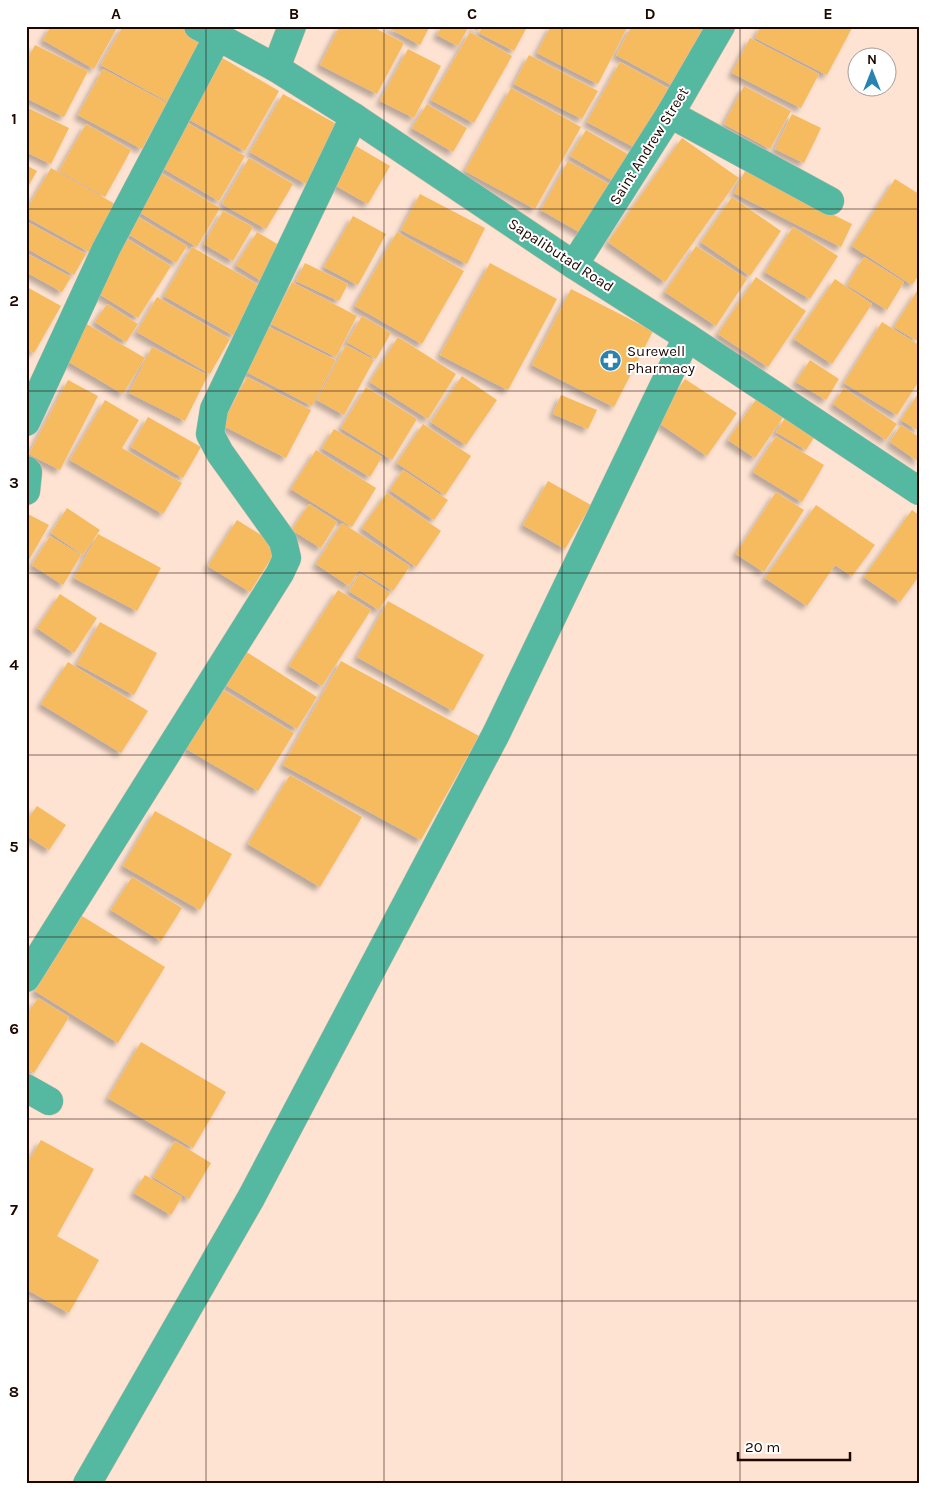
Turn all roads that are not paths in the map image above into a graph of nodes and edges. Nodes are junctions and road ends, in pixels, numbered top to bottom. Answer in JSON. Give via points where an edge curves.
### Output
{"nodes":[{"id":1,"x":292,"y":26,"type":"edge"},
{"id":2,"x":721,"y":26,"type":"edge"},
{"id":3,"x":208,"y":32,"type":"edge"},
{"id":4,"x":276,"y":68,"type":"junction"},
{"id":5,"x":670,"y":114,"type":"junction"},
{"id":6,"x":354,"y":117,"type":"junction"},
{"id":7,"x":830,"y":201,"type":"dead end"},
{"id":8,"x":574,"y":265,"type":"junction"},
{"id":9,"x":687,"y":337,"type":"junction"},
{"id":10,"x":26,"y":422,"type":"edge"},
{"id":11,"x":26,"y":470,"type":"edge"},
{"id":12,"x":26,"y":491,"type":"edge"},
{"id":13,"x":919,"y":491,"type":"edge"},
{"id":14,"x":26,"y":978,"type":"edge"},
{"id":15,"x":87,"y":1484,"type":"edge"}],
"edges":[{"from":1,"to":4,"type":"street"},
{"from":2,"to":5,"type":"street","name":"Saint Andrew Street"},
{"from":3,"to":4,"type":"street","name":"Sapalibutad Road"},
{"from":3,"to":10,"type":"street"},
{"from":4,"to":6,"type":"street","name":"Sapalibutad Road"},
{"from":5,"to":7,"type":"street"},
{"from":5,"to":8,"type":"street","name":"Saint Andrew Street"},
{"from":6,"to":8,"type":"street","name":"Sapalibutad Road"},
{"from":6,"to":14,"type":"street","via":[[214,408],[210,434],[220,454],[283,541],[287,558]]},
{"from":8,"to":9,"type":"street","name":"Sapalibutad Road"},
{"from":9,"to":13,"type":"street","name":"Sapalibutad Road"},
{"from":9,"to":15,"type":"street","via":[[496,734],[251,1198]]},
{"from":11,"to":12,"type":"street"}]}
